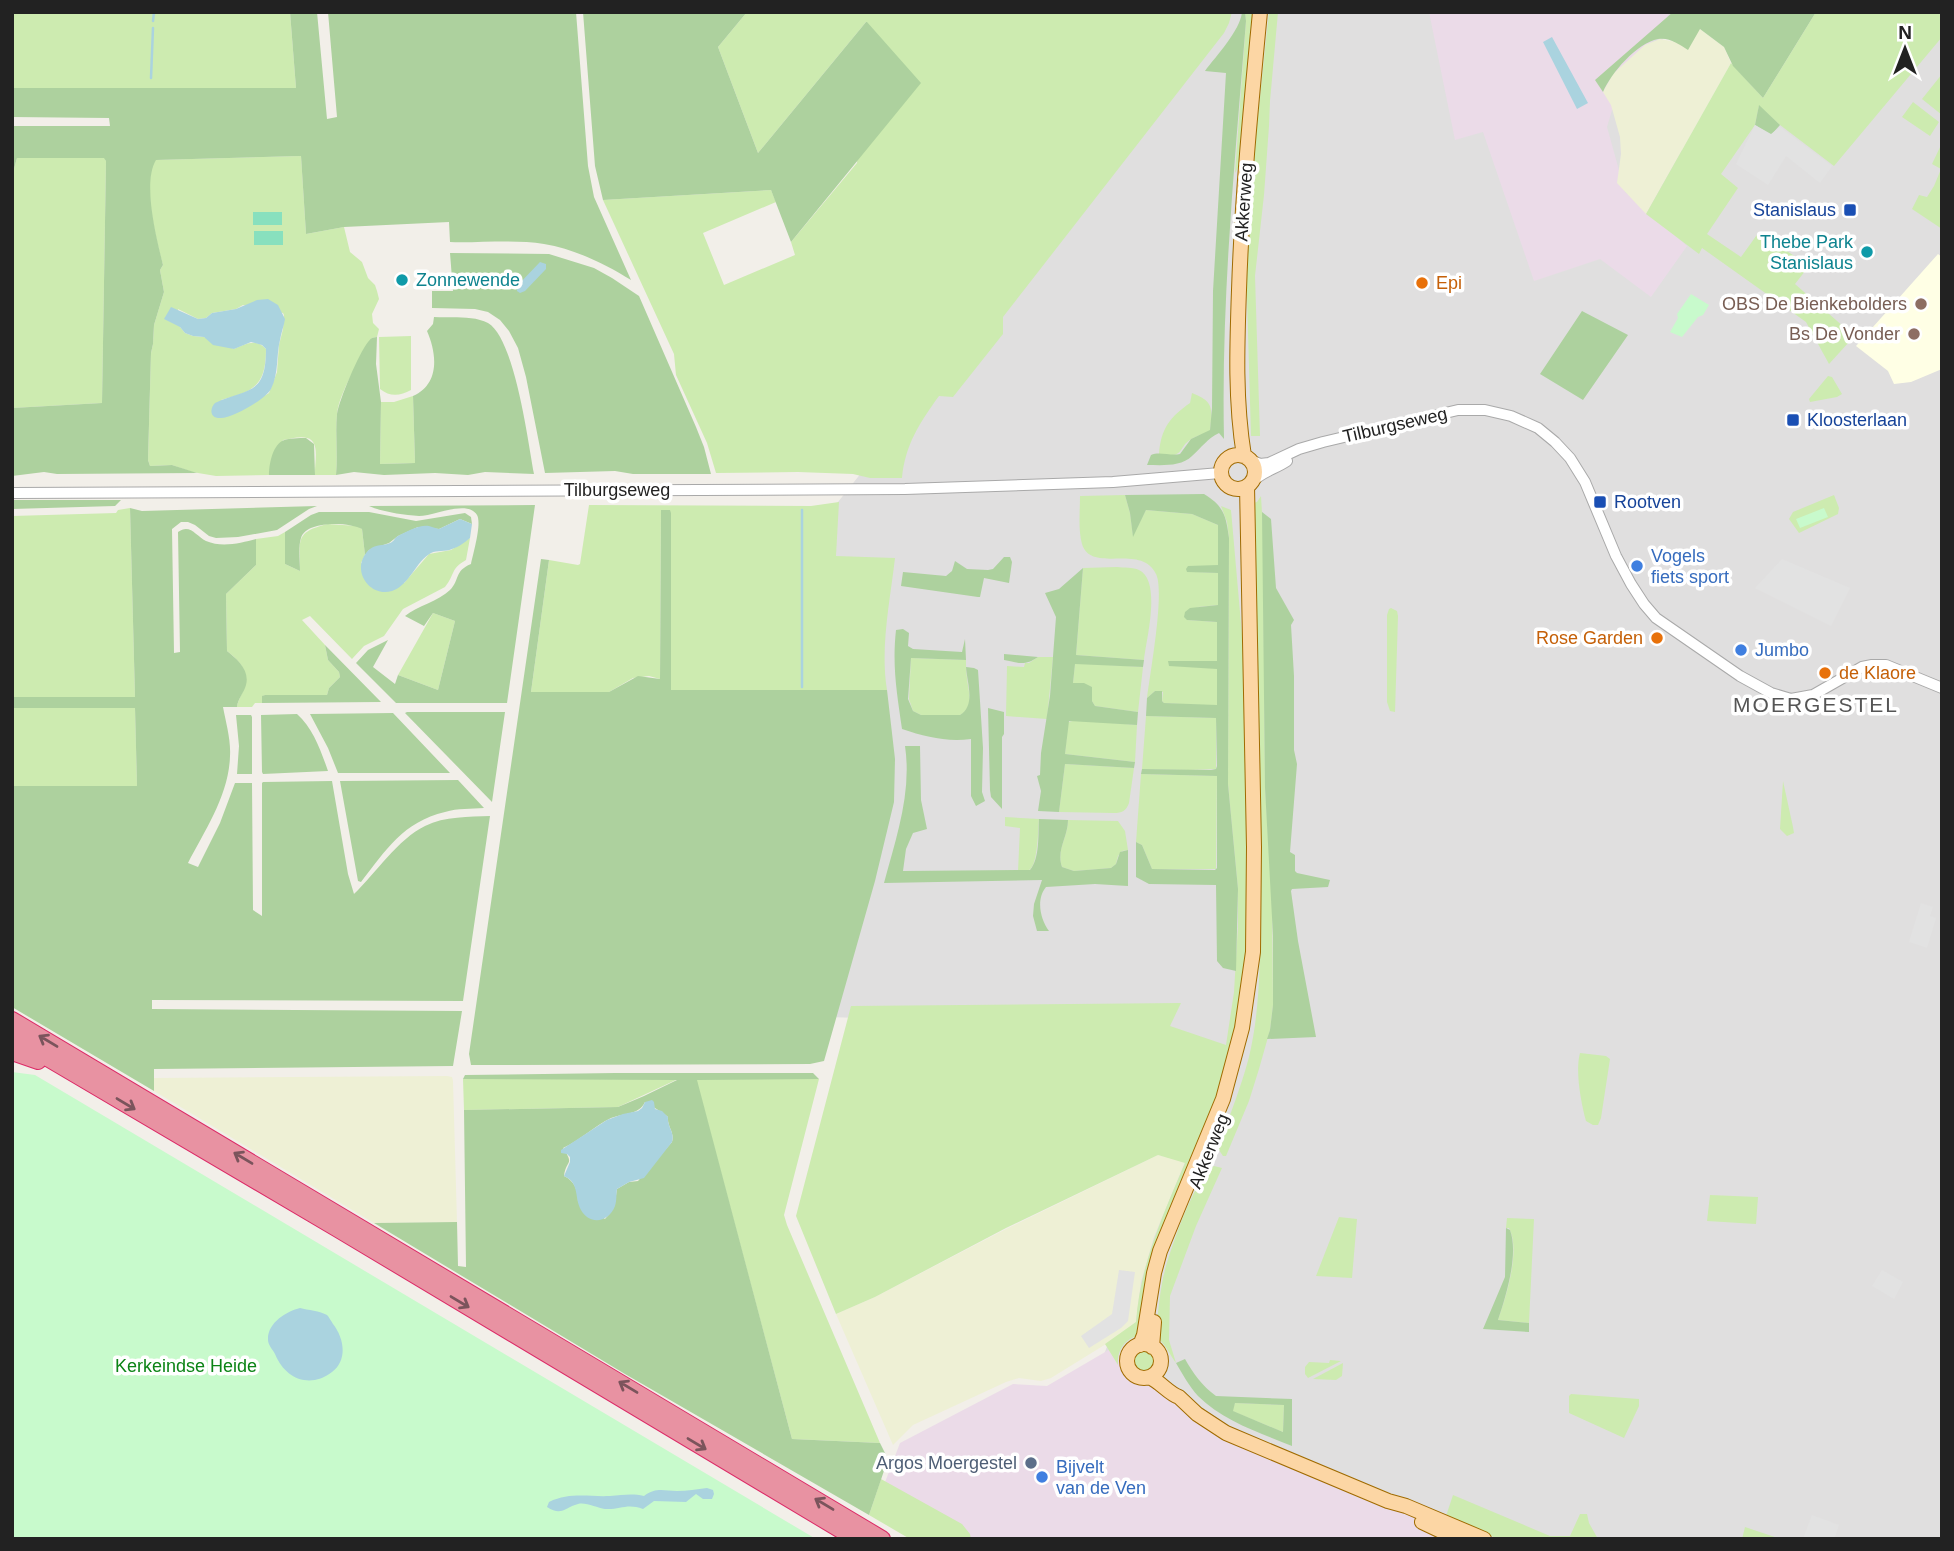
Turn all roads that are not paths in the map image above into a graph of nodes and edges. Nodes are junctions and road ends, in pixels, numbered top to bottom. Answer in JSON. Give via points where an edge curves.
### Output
{"nodes":[{"id":1,"x":1260,"y":12,"type":"edge"},
{"id":2,"x":1306,"y":448,"type":"junction"},
{"id":3,"x":1242,"y":457,"type":"junction"},
{"id":4,"x":1220,"y":473,"type":"junction"},
{"id":5,"x":1244,"y":486,"type":"junction"},
{"id":6,"x":12,"y":493,"type":"edge"},
{"id":7,"x":1942,"y":688,"type":"edge"},
{"id":8,"x":12,"y":1020,"type":"edge"},
{"id":9,"x":12,"y":1037,"type":"edge"},
{"id":10,"x":12,"y":1052,"type":"edge"},
{"id":11,"x":67,"y":1069,"type":"junction"},
{"id":12,"x":1146,"y":1346,"type":"junction"},
{"id":13,"x":1154,"y":1373,"type":"junction"},
{"id":14,"x":1388,"y":1501,"type":"junction"},
{"id":15,"x":856,"y":1539,"type":"edge"},
{"id":16,"x":882,"y":1539,"type":"edge"},
{"id":17,"x":1458,"y":1539,"type":"edge"},
{"id":18,"x":1484,"y":1539,"type":"edge"}],
"edges":[{"from":1,"to":3,"type":"main road","name":"Akkerweg","via":[[1242,220],[1237,393]]},
{"from":2,"to":3,"type":"street","name":"Tilburgseweg","via":[[1269,463]]},
{"from":2,"to":5,"type":"street","name":"Tilburgseweg"},
{"from":2,"to":7,"type":"street","name":"Tilburgseweg","via":[[1458,410],[1485,410],[1522,419],[1570,458],[1644,604],[1656,618],[1740,676],[1791,699],[1812,695],[1872,664]]},
{"from":3,"to":4,"type":"main road","via":[[1223,462]]},
{"from":3,"to":5,"type":"main road","via":[[1255,470]]},
{"from":4,"to":5,"type":"main road","via":[[1223,482]]},
{"from":4,"to":6,"type":"street","name":"Tilburgseweg","via":[[1113,482],[905,489]]},
{"from":5,"to":12,"type":"main road","name":"Akkerweg","via":[[1253,952],[1236,1054],[1161,1275]]},
{"from":16,"to":8,"type":"highway","one_way":true},
{"from":9,"to":11,"type":"highway"},
{"from":10,"to":11,"type":"highway"},
{"from":11,"to":15,"type":"highway","one_way":true},
{"from":12,"to":13,"type":"main road","via":[[1156,1350],[1161,1359]]},
{"from":12,"to":13,"type":"main road","via":[[1131,1350],[1128,1365],[1141,1378]]},
{"from":13,"to":14,"type":"main road","via":[[1157,1381],[1226,1433]]},
{"from":14,"to":17,"type":"main road"},
{"from":14,"to":18,"type":"main road"}]}
